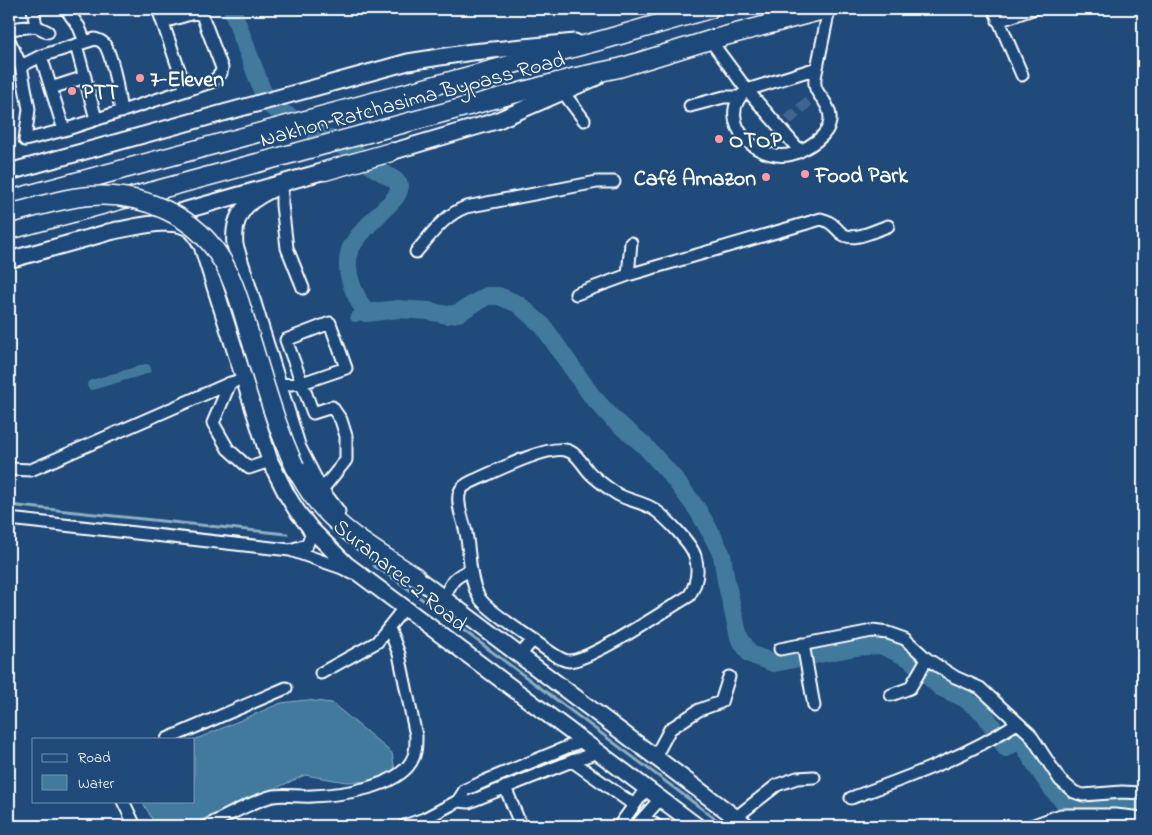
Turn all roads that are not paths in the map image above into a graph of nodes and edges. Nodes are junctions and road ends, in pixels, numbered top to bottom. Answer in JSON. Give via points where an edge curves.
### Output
{"nodes":[{"id":1,"x":33,"y":9,"type":"edge"},
{"id":2,"x":66,"y":9,"type":"edge"},
{"id":3,"x":158,"y":9,"type":"edge"},
{"id":4,"x":710,"y":9,"type":"edge"},
{"id":5,"x":828,"y":9,"type":"edge"},
{"id":6,"x":994,"y":9,"type":"edge"},
{"id":7,"x":1033,"y":9,"type":"edge"},
{"id":8,"x":998,"y":21,"type":"junction"},
{"id":9,"x":163,"y":22,"type":"junction"},
{"id":10,"x":36,"y":26,"type":"junction"},
{"id":11,"x":9,"y":29,"type":"edge"},
{"id":12,"x":48,"y":32,"type":"dead end"},
{"id":13,"x":606,"y":39,"type":"junction"},
{"id":14,"x":9,"y":40,"type":"edge"},
{"id":15,"x":710,"y":40,"type":"junction"},
{"id":16,"x":80,"y":44,"type":"junction"},
{"id":17,"x":41,"y":56,"type":"junction"},
{"id":18,"x":21,"y":66,"type":"junction"},
{"id":19,"x":619,"y":68,"type":"junction"},
{"id":20,"x":817,"y":68,"type":"junction"},
{"id":21,"x":1022,"y":75,"type":"dead end"},
{"id":22,"x":85,"y":77,"type":"junction"},
{"id":23,"x":51,"y":88,"type":"junction"},
{"id":24,"x":186,"y":90,"type":"junction"},
{"id":25,"x":563,"y":92,"type":"junction"},
{"id":26,"x":743,"y":93,"type":"junction"},
{"id":27,"x":690,"y":106,"type":"dead end"},
{"id":28,"x":122,"y":112,"type":"junction"},
{"id":29,"x":96,"y":119,"type":"junction"},
{"id":30,"x":584,"y":120,"type":"dead end"},
{"id":31,"x":64,"y":130,"type":"junction"},
{"id":32,"x":800,"y":151,"type":"junction"},
{"id":33,"x":391,"y":152,"type":"joint"},
{"id":34,"x":325,"y":171,"type":"joint"},
{"id":35,"x":9,"y":172,"type":"edge"},
{"id":36,"x":614,"y":182,"type":"dead end"},
{"id":37,"x":285,"y":183,"type":"junction"},
{"id":38,"x":9,"y":200,"type":"edge"},
{"id":39,"x":9,"y":214,"type":"edge"},
{"id":40,"x":888,"y":226,"type":"dead end"},
{"id":41,"x":9,"y":230,"type":"edge"},
{"id":42,"x":108,"y":232,"type":"junction"},
{"id":43,"x":631,"y":243,"type":"dead end"},
{"id":44,"x":416,"y":252,"type":"dead end"},
{"id":45,"x":9,"y":260,"type":"edge"},
{"id":46,"x":628,"y":275,"type":"junction"},
{"id":47,"x":303,"y":288,"type":"dead end"},
{"id":48,"x":576,"y":294,"type":"dead end"},
{"id":49,"x":262,"y":334,"type":"junction"},
{"id":50,"x":232,"y":344,"type":"junction"},
{"id":51,"x":237,"y":381,"type":"junction"},
{"id":52,"x":302,"y":383,"type":"junction"},
{"id":53,"x":278,"y":385,"type":"junction"},
{"id":54,"x":270,"y":461,"type":"junction"},
{"id":55,"x":9,"y":469,"type":"edge"},
{"id":56,"x":321,"y":492,"type":"junction"},
{"id":57,"x":298,"y":511,"type":"junction"},
{"id":58,"x":9,"y":519,"type":"edge"},
{"id":59,"x":290,"y":550,"type":"junction"},
{"id":60,"x":471,"y":570,"type":"junction"},
{"id":61,"x":416,"y":577,"type":"junction"},
{"id":62,"x":372,"y":583,"type":"junction"},
{"id":63,"x":444,"y":598,"type":"junction"},
{"id":64,"x":404,"y":608,"type":"junction"},
{"id":65,"x":389,"y":628,"type":"junction"},
{"id":66,"x":532,"y":640,"type":"junction"},
{"id":67,"x":780,"y":648,"type":"dead end"},
{"id":68,"x":803,"y":648,"type":"junction"},
{"id":69,"x":520,"y":655,"type":"junction"},
{"id":70,"x":927,"y":659,"type":"junction"},
{"id":71,"x":321,"y":673,"type":"dead end"},
{"id":72,"x":729,"y":677,"type":"dead end"},
{"id":73,"x":286,"y":688,"type":"dead end"},
{"id":74,"x":891,"y":695,"type":"dead end"},
{"id":75,"x":814,"y":706,"type":"dead end"},
{"id":76,"x":1017,"y":723,"type":"junction"},
{"id":77,"x":169,"y":738,"type":"edge"},
{"id":78,"x":582,"y":741,"type":"junction"},
{"id":79,"x":598,"y":752,"type":"junction"},
{"id":80,"x":655,"y":757,"type":"junction"},
{"id":81,"x":572,"y":761,"type":"junction"},
{"id":82,"x":814,"y":777,"type":"dead end"},
{"id":83,"x":505,"y":788,"type":"junction"},
{"id":84,"x":646,"y":788,"type":"junction"},
{"id":85,"x":1143,"y":793,"type":"edge"},
{"id":86,"x":851,"y":798,"type":"dead end"},
{"id":87,"x":660,"y":799,"type":"junction"},
{"id":88,"x":458,"y":801,"type":"junction"},
{"id":89,"x":124,"y":802,"type":"edge"},
{"id":90,"x":634,"y":805,"type":"junction"},
{"id":91,"x":644,"y":817,"type":"junction"},
{"id":92,"x":1143,"y":818,"type":"edge"},
{"id":93,"x":1106,"y":821,"type":"edge"},
{"id":94,"x":741,"y":822,"type":"edge"},
{"id":95,"x":135,"y":826,"type":"edge"},
{"id":96,"x":206,"y":826,"type":"edge"},
{"id":97,"x":404,"y":826,"type":"edge"},
{"id":98,"x":521,"y":826,"type":"edge"},
{"id":99,"x":619,"y":826,"type":"edge"},
{"id":100,"x":636,"y":826,"type":"edge"},
{"id":101,"x":657,"y":826,"type":"edge"},
{"id":102,"x":697,"y":826,"type":"edge"},
{"id":103,"x":1031,"y":826,"type":"edge"}],
"edges":[{"from":1,"to":10,"type":"street"},
{"from":2,"to":16,"type":"street","via":[[79,27]]},
{"from":3,"to":9,"type":"street"},
{"from":4,"to":13,"type":"highway","name":"Nakhon Ratchasima Bypass Road"},
{"from":5,"to":15,"type":"highway","name":"Nakhon Ratchasima Bypass Road"},
{"from":5,"to":20,"type":"street"},
{"from":6,"to":8,"type":"street"},
{"from":7,"to":8,"type":"street"},
{"from":8,"to":21,"type":"street"},
{"from":9,"to":24,"type":"street"},
{"from":9,"to":24,"type":"street","via":[[194,13],[202,15],[222,68],[214,81]]},
{"from":10,"to":11,"type":"street"},
{"from":10,"to":12,"type":"street"},
{"from":13,"to":35,"type":"main road","via":[[439,56],[373,71]]},
{"from":13,"to":38,"type":"highway","name":"Nakhon Ratchasima Bypass Road"},
{"from":14,"to":18,"type":"street"},
{"from":15,"to":19,"type":"highway","name":"Nakhon Ratchasima Bypass Road"},
{"from":15,"to":26,"type":"street"},
{"from":16,"to":17,"type":"street"},
{"from":16,"to":22,"type":"street"},
{"from":16,"to":28,"type":"street","via":[[95,39],[105,45]]},
{"from":17,"to":18,"type":"street"},
{"from":17,"to":23,"type":"street"},
{"from":18,"to":31,"type":"street","via":[[28,109],[25,140]]},
{"from":19,"to":25,"type":"main road"},
{"from":19,"to":41,"type":"highway","name":"Nakhon Ratchasima Bypass Road"},
{"from":20,"to":26,"type":"street"},
{"from":20,"to":32,"type":"street","via":[[814,96],[830,111],[831,123],[814,144]]},
{"from":22,"to":23,"type":"street"},
{"from":22,"to":29,"type":"street"},
{"from":23,"to":31,"type":"street"},
{"from":24,"to":28,"type":"street"},
{"from":25,"to":30,"type":"street"},
{"from":25,"to":33,"type":"main road","via":[[496,121]]},
{"from":26,"to":27,"type":"street"},
{"from":26,"to":32,"type":"street","via":[[784,124]]},
{"from":26,"to":32,"type":"street","via":[[734,118],[744,137],[757,150],[780,156]]},
{"from":28,"to":29,"type":"street"},
{"from":29,"to":31,"type":"street"},
{"from":33,"to":34,"type":"highway"},
{"from":34,"to":37,"type":"main road"},
{"from":36,"to":44,"type":"street","via":[[597,182],[466,207],[447,216]]},
{"from":37,"to":42,"type":"main road"},
{"from":37,"to":47,"type":"street","via":[[282,205],[287,248]]},
{"from":37,"to":49,"type":"main road","name":"Suranaree 2 Road","via":[[246,205],[235,222],[235,245]]},
{"from":39,"to":61,"type":"highway","bridge":true,"via":[[75,197],[108,195],[150,204],[194,228],[217,253],[233,282],[274,413],[294,466],[313,498],[351,533]]},
{"from":40,"to":46,"type":"street","via":[[852,238],[845,237],[828,221],[821,219]]},
{"from":42,"to":45,"type":"main road"},
{"from":42,"to":50,"type":"main road","name":"Suranaree 2 Road","via":[[162,223],[180,224],[192,230],[202,246]]},
{"from":43,"to":46,"type":"street"},
{"from":46,"to":48,"type":"street"},
{"from":49,"to":50,"type":"main road","via":[[252,314],[245,309],[237,310],[229,320]]},
{"from":49,"to":53,"type":"main road","name":"Suranaree 2 Road"},
{"from":50,"to":51,"type":"main road","name":"Suranaree 2 Road"},
{"from":51,"to":54,"type":"main road","name":"Suranaree 2 Road"},
{"from":51,"to":54,"type":"street","via":[[213,423],[228,449],[249,468]]},
{"from":51,"to":55,"type":"street","via":[[31,470]]},
{"from":52,"to":52,"type":"street","via":[[346,368],[330,323],[286,340]]},
{"from":52,"to":53,"type":"street"},
{"from":52,"to":56,"type":"street","via":[[312,413],[332,406],[346,436],[346,460]]},
{"from":53,"to":56,"type":"main road","name":"Suranaree 2 Road","via":[[298,448]]},
{"from":54,"to":57,"type":"main road","name":"Suranaree 2 Road"},
{"from":56,"to":61,"type":"main road","name":"Suranaree 2 Road","via":[[353,528]]},
{"from":57,"to":59,"type":"street","via":[[311,538],[304,547]]},
{"from":57,"to":62,"type":"main road","name":"Suranaree 2 Road","via":[[330,549]]},
{"from":58,"to":59,"type":"street"},
{"from":59,"to":62,"type":"street","via":[[342,568]]},
{"from":60,"to":63,"type":"street","via":[[452,580]]},
{"from":60,"to":66,"type":"street","via":[[482,601]]},
{"from":60,"to":66,"type":"street","via":[[459,495],[462,487],[553,450],[566,450],[573,454],[614,492],[654,510],[674,527],[695,554],[696,582],[689,596],[600,649],[570,661],[563,660]]},
{"from":61,"to":63,"type":"main road","name":"Suranaree 2 Road"},
{"from":62,"to":64,"type":"main road","name":"Suranaree 2 Road"},
{"from":63,"to":69,"type":"main road","name":"Suranaree 2 Road"},
{"from":64,"to":65,"type":"street"},
{"from":64,"to":78,"type":"main road","name":"Suranaree 2 Road"},
{"from":65,"to":71,"type":"street","via":[[377,642]]},
{"from":65,"to":96,"type":"street","via":[[399,654],[416,736],[414,757],[404,771],[386,781],[346,794],[273,796]]},
{"from":66,"to":69,"type":"street"},
{"from":67,"to":68,"type":"street"},
{"from":68,"to":70,"type":"street","via":[[872,631],[905,639]]},
{"from":68,"to":75,"type":"street"},
{"from":69,"to":80,"type":"main road","name":"Suranaree 2 Road"},
{"from":70,"to":74,"type":"street","via":[[910,688]]},
{"from":70,"to":76,"type":"street","via":[[980,688]]},
{"from":72,"to":80,"type":"street","via":[[721,702],[699,710],[670,729]]},
{"from":73,"to":77,"type":"street"},
{"from":76,"to":85,"type":"street","via":[[1030,734],[1060,780],[1074,792],[1083,795]]},
{"from":76,"to":86,"type":"street","via":[[988,741],[924,771]]},
{"from":78,"to":79,"type":"main road","name":"Suranaree 2 Road"},
{"from":78,"to":88,"type":"street","via":[[465,790]]},
{"from":79,"to":81,"type":"street"},
{"from":79,"to":84,"type":"main road","name":"Suranaree 2 Road"},
{"from":80,"to":94,"type":"main road","name":"Suranaree 2 Road"},
{"from":81,"to":83,"type":"street"},
{"from":81,"to":90,"type":"street"},
{"from":82,"to":94,"type":"street","via":[[797,778],[777,785]]},
{"from":83,"to":88,"type":"street","via":[[469,802]]},
{"from":83,"to":98,"type":"street"},
{"from":84,"to":87,"type":"main road","name":"Suranaree 2 Road"},
{"from":84,"to":90,"type":"street"},
{"from":87,"to":91,"type":"street"},
{"from":87,"to":102,"type":"main road","name":"Suranaree 2 Road"},
{"from":88,"to":97,"type":"street"},
{"from":89,"to":95,"type":"street"},
{"from":90,"to":99,"type":"street"},
{"from":91,"to":100,"type":"street"},
{"from":91,"to":101,"type":"street"},
{"from":92,"to":93,"type":"street"},
{"from":93,"to":103,"type":"street","via":[[1061,816]]}]}
